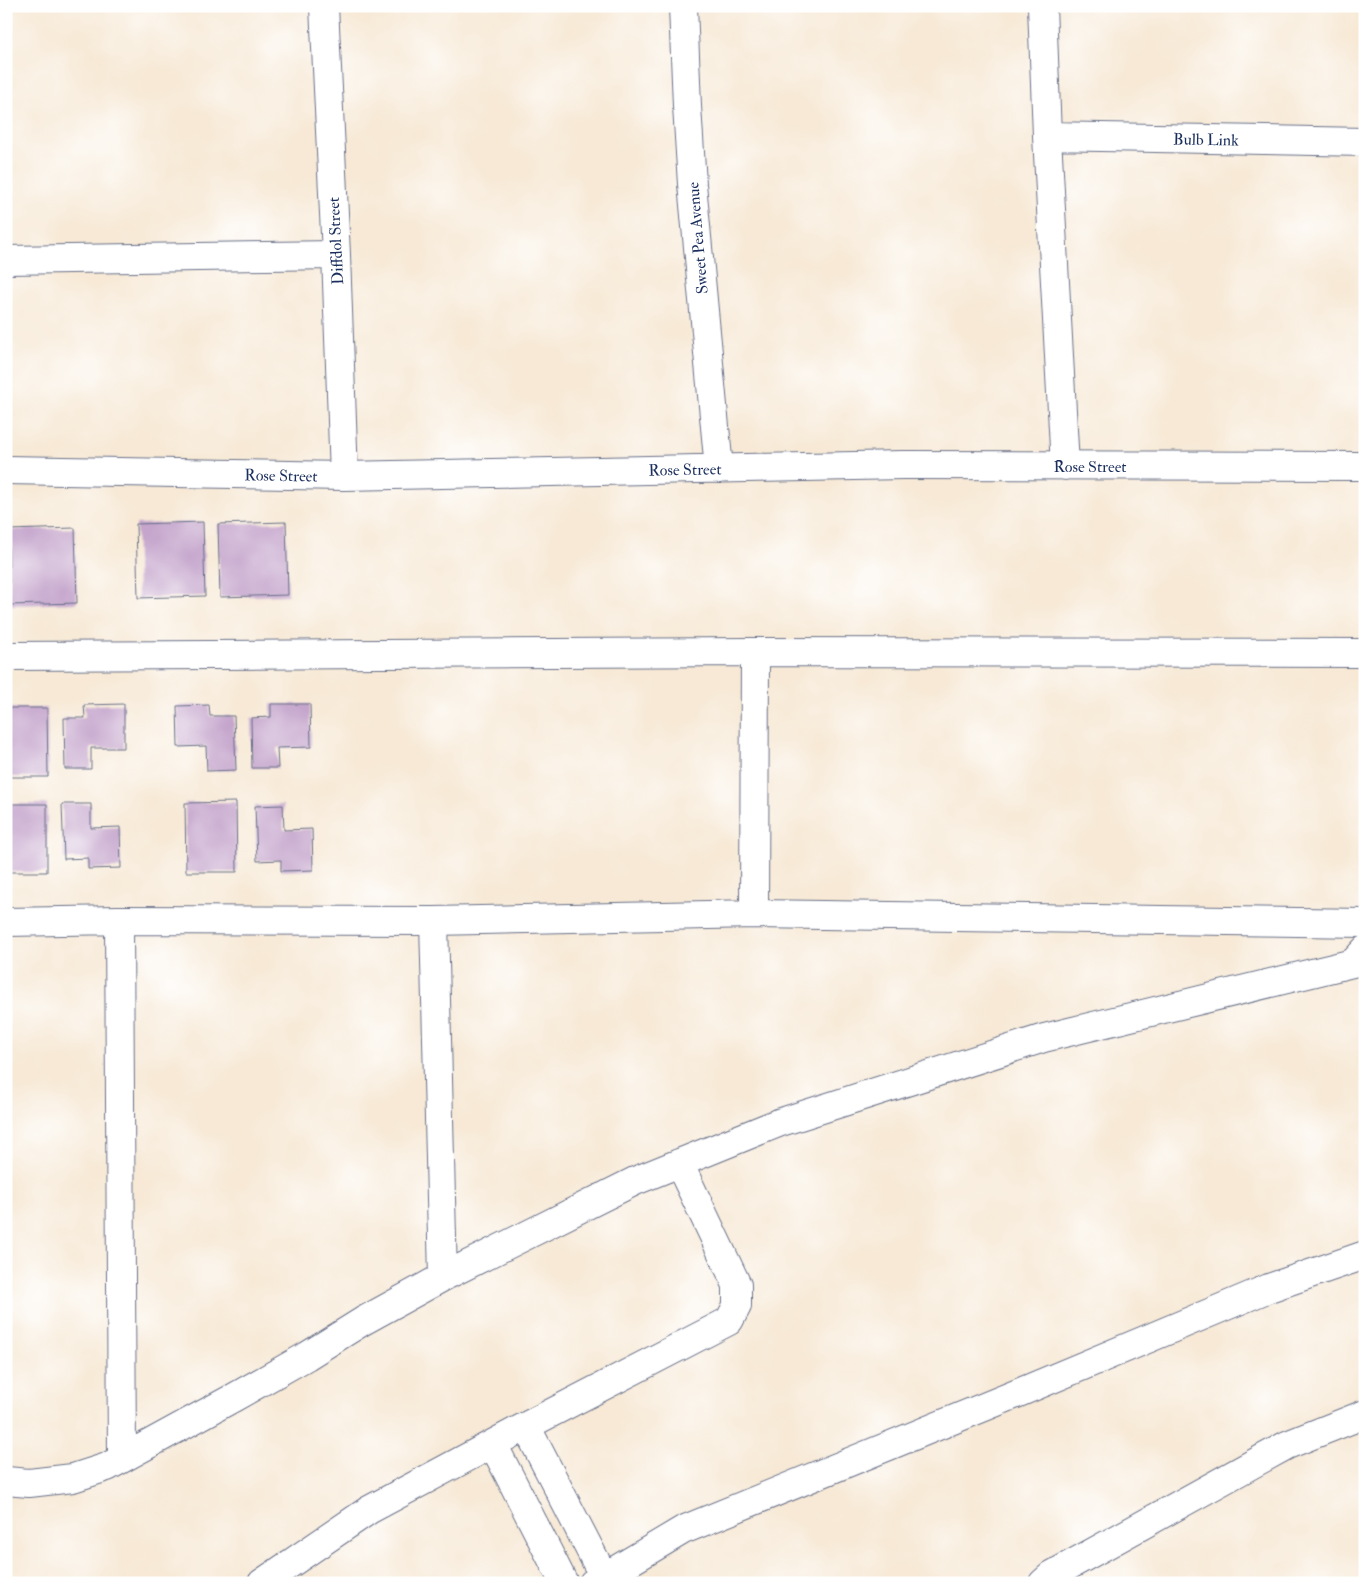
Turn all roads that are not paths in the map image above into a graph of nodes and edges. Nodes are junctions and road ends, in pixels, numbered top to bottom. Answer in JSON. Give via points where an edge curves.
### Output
{"nodes":[{"id":1,"x":324,"y":6,"type":"edge"},
{"id":2,"x":683,"y":6,"type":"edge"},
{"id":3,"x":1042,"y":6,"type":"edge"},
{"id":4,"x":1047,"y":136,"type":"junction"},
{"id":5,"x":1365,"y":142,"type":"edge"},
{"id":6,"x":336,"y":255,"type":"junction"},
{"id":7,"x":6,"y":260,"type":"edge"},
{"id":8,"x":1065,"y":466,"type":"junction"},
{"id":9,"x":1365,"y":466,"type":"edge"},
{"id":10,"x":718,"y":469,"type":"junction"},
{"id":11,"x":6,"y":470,"type":"edge"},
{"id":12,"x":344,"y":476,"type":"junction"},
{"id":13,"x":755,"y":652,"type":"junction"},
{"id":14,"x":1365,"y":653,"type":"edge"},
{"id":15,"x":6,"y":656,"type":"edge"},
{"id":16,"x":754,"y":914,"type":"junction"},
{"id":17,"x":119,"y":920,"type":"junction"},
{"id":18,"x":434,"y":921,"type":"junction"},
{"id":19,"x":6,"y":922,"type":"edge"},
{"id":20,"x":1365,"y":924,"type":"edge"},
{"id":21,"x":1365,"y":950,"type":"edge"},
{"id":22,"x":679,"y":1163,"type":"junction"},
{"id":23,"x":1365,"y":1255,"type":"edge"},
{"id":24,"x":442,"y":1277,"type":"junction"},
{"id":25,"x":1365,"y":1414,"type":"edge"},
{"id":26,"x":526,"y":1426,"type":"junction"},
{"id":27,"x":493,"y":1444,"type":"junction"},
{"id":28,"x":122,"y":1459,"type":"junction"},
{"id":29,"x":6,"y":1481,"type":"edge"},
{"id":30,"x":598,"y":1580,"type":"edge"},
{"id":31,"x":262,"y":1583,"type":"edge"},
{"id":32,"x":564,"y":1583,"type":"edge"},
{"id":33,"x":1043,"y":1583,"type":"edge"}],
"edges":[{"from":1,"to":6,"type":"street","name":"Diffdol Street"},
{"from":2,"to":10,"type":"street","name":"Sweet Pea Avenue","via":[[691,174]]},
{"from":3,"to":4,"type":"street"},
{"from":4,"to":5,"type":"street","name":"Bulb Link"},
{"from":4,"to":8,"type":"street"},
{"from":6,"to":7,"type":"street"},
{"from":6,"to":12,"type":"street","name":"Diffdol Street"},
{"from":8,"to":9,"type":"street","name":"Rose Street"},
{"from":8,"to":10,"type":"street","name":"Rose Street"},
{"from":10,"to":12,"type":"street","name":"Rose Street"},
{"from":11,"to":12,"type":"street","name":"Rose Street"},
{"from":13,"to":14,"type":"street"},
{"from":13,"to":15,"type":"street"},
{"from":13,"to":16,"type":"street"},
{"from":16,"to":18,"type":"street"},
{"from":16,"to":20,"type":"street"},
{"from":17,"to":18,"type":"street"},
{"from":17,"to":19,"type":"street"},
{"from":17,"to":28,"type":"street"},
{"from":18,"to":24,"type":"street"},
{"from":21,"to":22,"type":"street","via":[[1353,963],[1044,1038],[778,1122]]},
{"from":22,"to":24,"type":"street","via":[[635,1181]]},
{"from":22,"to":26,"type":"street","via":[[737,1285],[737,1306],[729,1321]]},
{"from":23,"to":30,"type":"street","via":[[1268,1288],[683,1530]]},
{"from":24,"to":28,"type":"street"},
{"from":25,"to":33,"type":"street","via":[[1287,1445],[1052,1575]]},
{"from":26,"to":27,"type":"street"},
{"from":26,"to":30,"type":"street"},
{"from":27,"to":31,"type":"street","via":[[369,1510]]},
{"from":27,"to":32,"type":"street"},
{"from":28,"to":29,"type":"street","via":[[73,1478],[29,1483]]}]}
